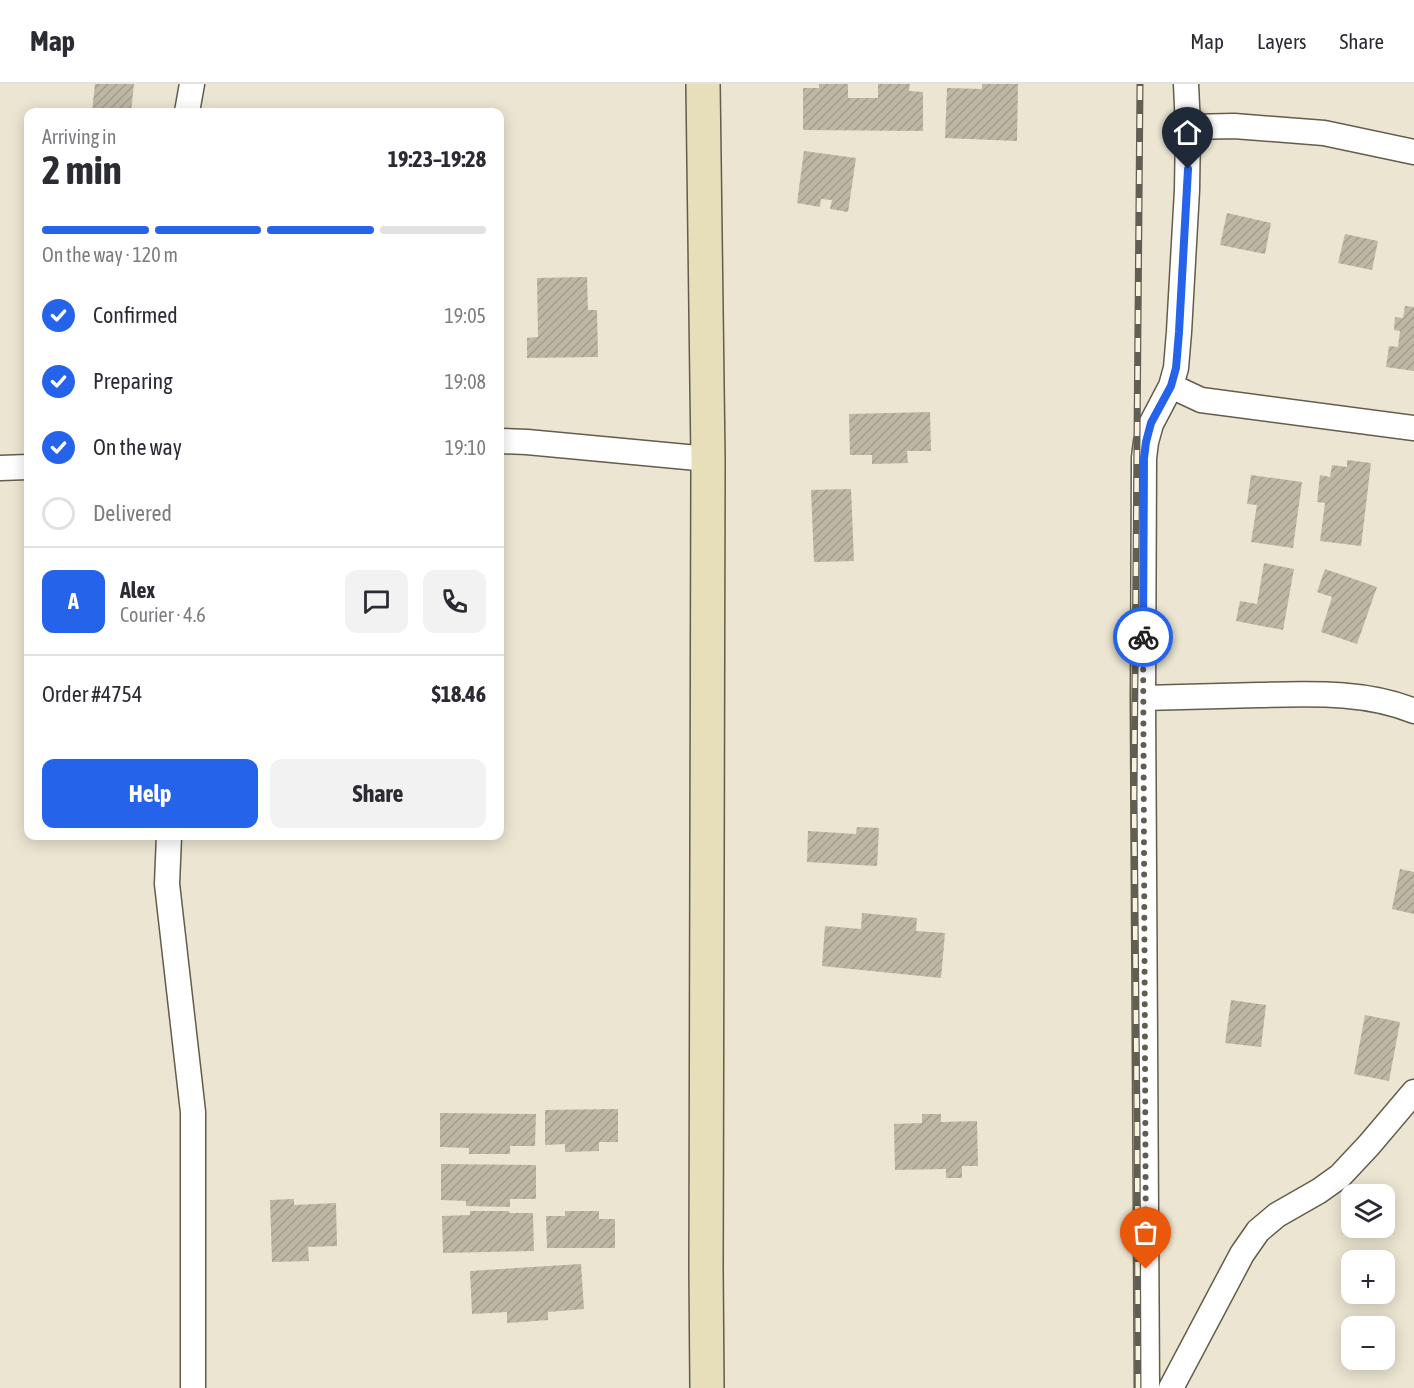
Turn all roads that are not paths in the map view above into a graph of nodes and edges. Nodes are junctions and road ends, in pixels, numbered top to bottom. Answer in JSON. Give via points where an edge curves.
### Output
{"nodes":[{"id":1,"x":192,"y":84,"type":"edge"},
{"id":2,"x":703,"y":84,"type":"edge"},
{"id":3,"x":1186,"y":84,"type":"edge"},
{"id":4,"x":188,"y":108,"type":"edge"},
{"id":5,"x":1188,"y":127,"type":"junction"},
{"id":6,"x":1414,"y":152,"type":"edge"},
{"id":7,"x":1171,"y":386,"type":"junction"},
{"id":8,"x":1414,"y":428,"type":"edge"},
{"id":9,"x":504,"y":441,"type":"edge"},
{"id":10,"x":708,"y":459,"type":"junction"},
{"id":11,"x":24,"y":467,"type":"edge"},
{"id":12,"x":0,"y":468,"type":"edge"},
{"id":13,"x":1143,"y":698,"type":"junction"},
{"id":14,"x":1414,"y":711,"type":"edge"},
{"id":15,"x":168,"y":840,"type":"edge"},
{"id":16,"x":1414,"y":1092,"type":"edge"},
{"id":17,"x":193,"y":1388,"type":"edge"},
{"id":18,"x":707,"y":1388,"type":"edge"},
{"id":19,"x":1147,"y":1388,"type":"edge"},
{"id":20,"x":1171,"y":1388,"type":"edge"}],
"edges":[{"from":1,"to":4,"type":"street"},
{"from":2,"to":10,"type":"street"},
{"from":3,"to":5,"type":"street"},
{"from":5,"to":6,"type":"street","via":[[1234,126],[1324,133]]},
{"from":5,"to":7,"type":"street","via":[[1179,332]]},
{"from":7,"to":8,"type":"street","via":[[1201,400]]},
{"from":7,"to":13,"type":"street","via":[[1151,423],[1144,458]]},
{"from":9,"to":10,"type":"street"},
{"from":10,"to":18,"type":"street"},
{"from":11,"to":12,"type":"street"},
{"from":13,"to":14,"type":"street","via":[[1346,695]]},
{"from":13,"to":19,"type":"street"},
{"from":15,"to":17,"type":"street","via":[[167,884],[193,1112]]},
{"from":16,"to":20,"type":"street","via":[[1340,1176],[1258,1231]]}]}
